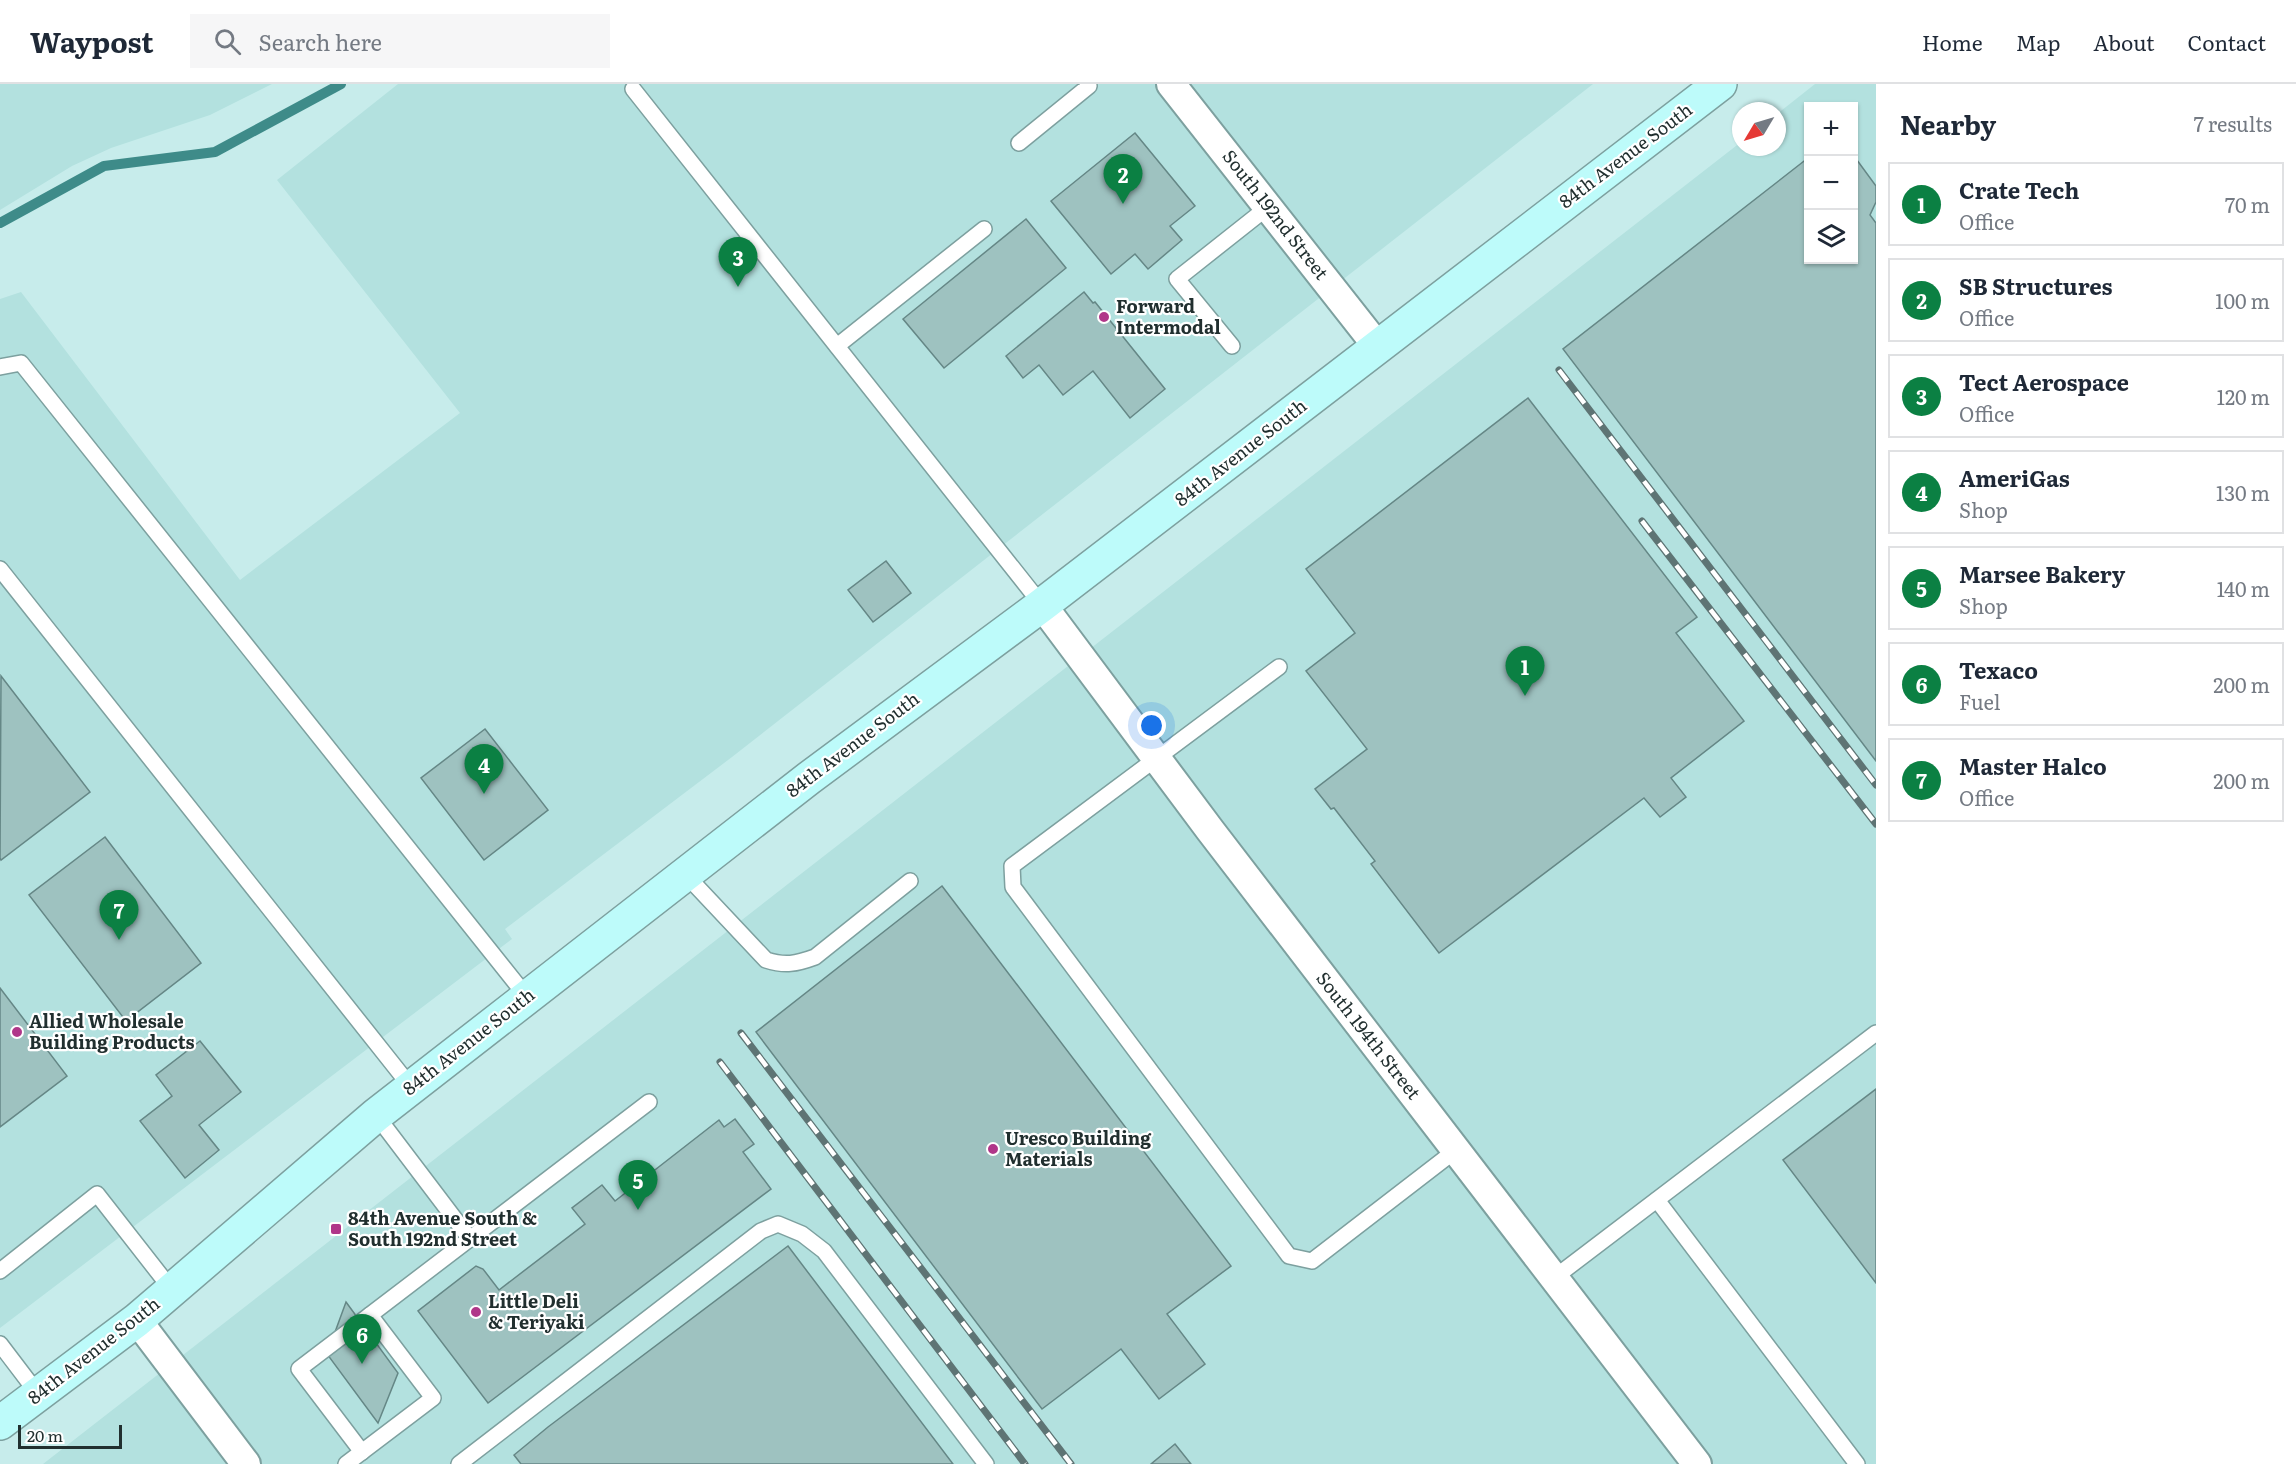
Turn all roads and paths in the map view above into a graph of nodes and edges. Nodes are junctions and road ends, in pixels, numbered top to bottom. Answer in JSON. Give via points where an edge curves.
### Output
{"nodes":[{"id":1,"x":1087,"y":84,"type":"edge"},
{"id":2,"x":1171,"y":84,"type":"edge"},
{"id":3,"x":1720,"y":84,"type":"edge"},
{"id":4,"x":633,"y":89,"type":"dead end"},
{"id":5,"x":1019,"y":143,"type":"dead end"},
{"id":6,"x":1268,"y":207,"type":"junction"},
{"id":7,"x":984,"y":229,"type":"dead end"},
{"id":8,"x":837,"y":346,"type":"junction"},
{"id":9,"x":1232,"y":346,"type":"dead end"},
{"id":10,"x":1378,"y":347,"type":"junction"},
{"id":11,"x":0,"y":367,"type":"edge"},
{"id":12,"x":0,"y":569,"type":"edge"},
{"id":13,"x":1042,"y":605,"type":"junction"},
{"id":14,"x":1279,"y":666,"type":"dead end"},
{"id":15,"x":1156,"y":758,"type":"junction"},
{"id":16,"x":685,"y":874,"type":"junction"},
{"id":17,"x":910,"y":881,"type":"dead end"},
{"id":18,"x":527,"y":997,"type":"junction"},
{"id":19,"x":1876,"y":1033,"type":"edge"},
{"id":20,"x":411,"y":1087,"type":"junction"},
{"id":21,"x":649,"y":1102,"type":"dead end"},
{"id":22,"x":376,"y":1115,"type":"junction"},
{"id":23,"x":1456,"y":1150,"type":"junction"},
{"id":24,"x":1657,"y":1200,"type":"junction"},
{"id":25,"x":470,"y":1239,"type":"junction"},
{"id":26,"x":0,"y":1271,"type":"edge"},
{"id":27,"x":1554,"y":1278,"type":"junction"},
{"id":28,"x":172,"y":1290,"type":"junction"},
{"id":29,"x":370,"y":1315,"type":"junction"},
{"id":30,"x":137,"y":1320,"type":"junction"},
{"id":31,"x":0,"y":1344,"type":"edge"},
{"id":32,"x":38,"y":1394,"type":"junction"},
{"id":33,"x":2,"y":1417,"type":"edge"},
{"id":34,"x":362,"y":1452,"type":"junction"},
{"id":35,"x":246,"y":1464,"type":"edge"},
{"id":36,"x":346,"y":1464,"type":"edge"},
{"id":37,"x":459,"y":1464,"type":"edge"},
{"id":38,"x":986,"y":1464,"type":"edge"},
{"id":39,"x":1697,"y":1464,"type":"edge"},
{"id":40,"x":1857,"y":1464,"type":"edge"}],
"edges":[{"from":1,"to":5,"type":"lane"},
{"from":2,"to":6,"type":"street","name":"South 192nd Street"},
{"from":3,"to":10,"type":"main road","name":"84th Avenue South"},
{"from":4,"to":8,"type":"lane"},
{"from":6,"to":9,"type":"lane","via":[[1177,279]]},
{"from":6,"to":10,"type":"street","name":"South 192nd Street"},
{"from":7,"to":8,"type":"lane"},
{"from":8,"to":13,"type":"lane"},
{"from":10,"to":13,"type":"main road","name":"84th Avenue South"},
{"from":11,"to":18,"type":"lane","via":[[21,363]]},
{"from":12,"to":20,"type":"lane"},
{"from":13,"to":15,"type":"street","name":"South 194th Street"},
{"from":13,"to":16,"type":"main road","name":"84th Avenue South"},
{"from":14,"to":15,"type":"lane"},
{"from":15,"to":23,"type":"street","name":"South 194th Street"},
{"from":15,"to":23,"type":"lane","via":[[1012,866],[1013,887],[1289,1256],[1312,1261]]},
{"from":16,"to":17,"type":"lane","via":[[766,960],[782,965],[815,957]]},
{"from":16,"to":18,"type":"main road","name":"84th Avenue South"},
{"from":18,"to":20,"type":"main road","name":"84th Avenue South"},
{"from":19,"to":24,"type":"lane"},
{"from":20,"to":22,"type":"main road","name":"84th Avenue South"},
{"from":21,"to":25,"type":"lane"},
{"from":22,"to":25,"type":"lane"},
{"from":22,"to":28,"type":"main road","name":"84th Avenue South"},
{"from":23,"to":27,"type":"street","name":"South 194th Street"},
{"from":24,"to":27,"type":"lane"},
{"from":24,"to":40,"type":"lane"},
{"from":25,"to":29,"type":"lane"},
{"from":26,"to":28,"type":"lane","via":[[97,1194]]},
{"from":27,"to":39,"type":"street","name":"South 194th Street"},
{"from":28,"to":30,"type":"main road","name":"84th Avenue South"},
{"from":29,"to":34,"type":"lane","via":[[299,1369]]},
{"from":29,"to":34,"type":"lane","via":[[433,1398]]},
{"from":30,"to":32,"type":"main road","name":"84th Avenue South"},
{"from":30,"to":35,"type":"street"},
{"from":31,"to":32,"type":"lane"},
{"from":32,"to":33,"type":"main road","name":"84th Avenue South"},
{"from":34,"to":36,"type":"lane"},
{"from":37,"to":38,"type":"lane","via":[[761,1231],[778,1224],[802,1234],[824,1251]]}]}
